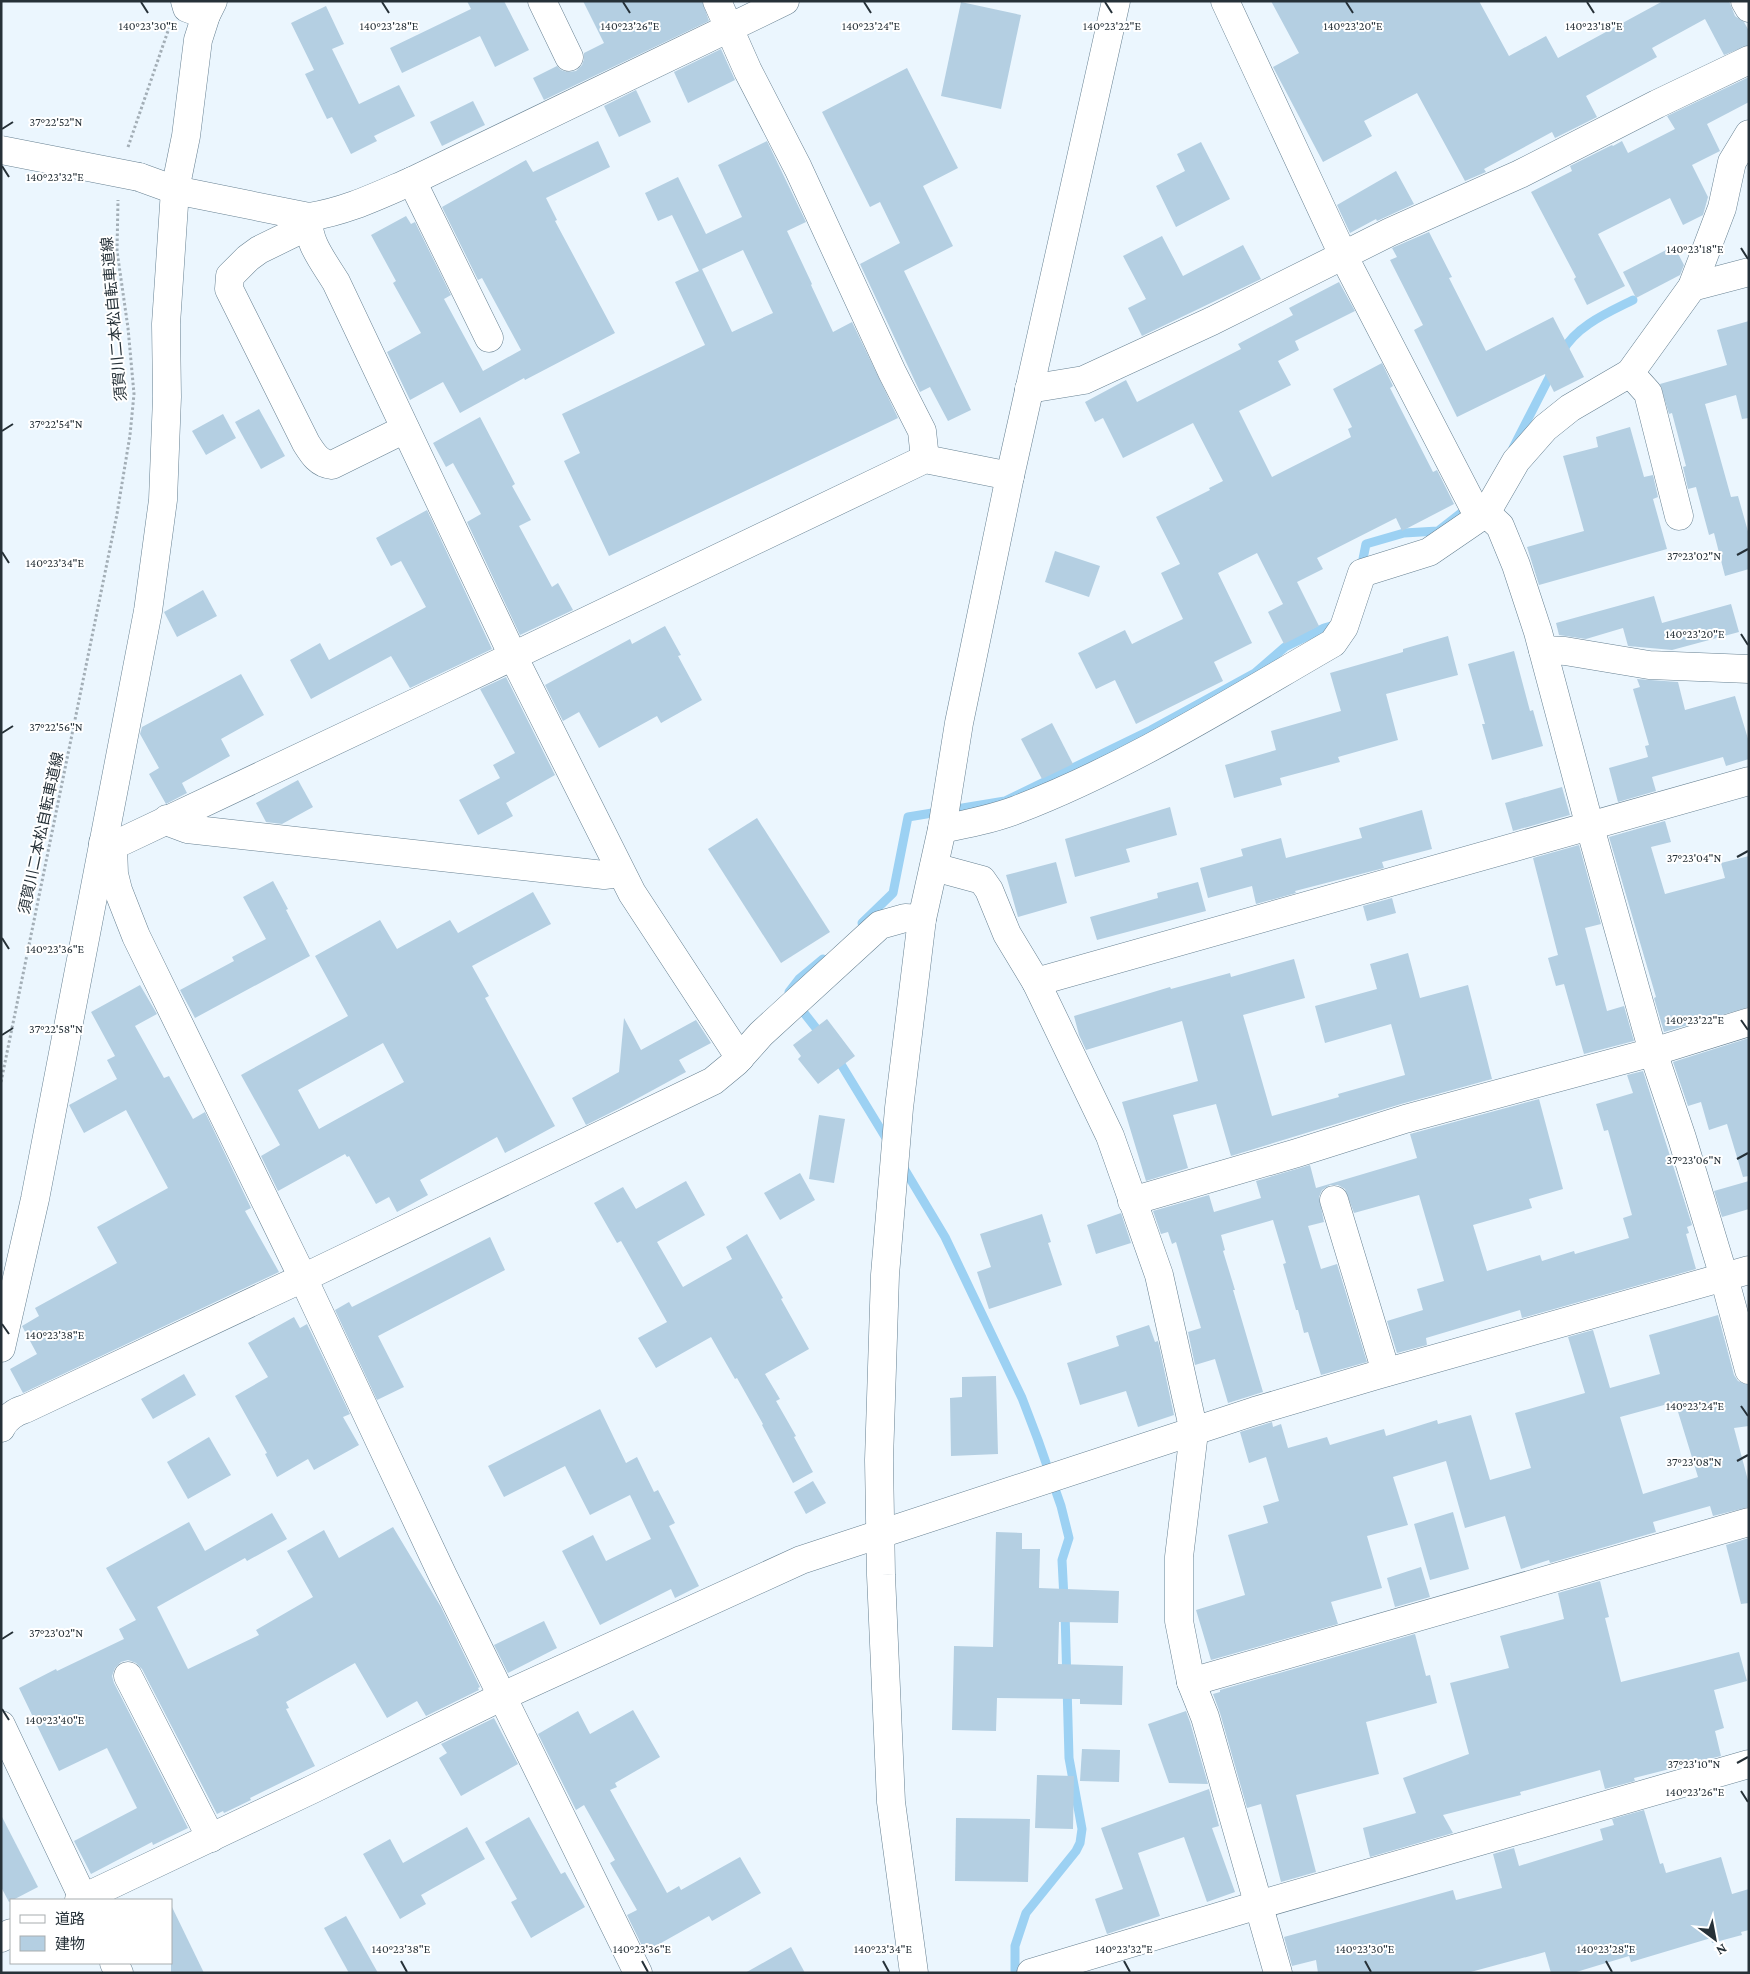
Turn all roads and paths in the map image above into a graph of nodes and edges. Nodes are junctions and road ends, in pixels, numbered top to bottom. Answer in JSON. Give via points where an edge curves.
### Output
{"nodes":[{"id":1,"x":542,"y":1,"type":"edge"},
{"id":2,"x":716,"y":1,"type":"edge"},
{"id":3,"x":785,"y":1,"type":"edge"},
{"id":4,"x":1116,"y":1,"type":"edge"},
{"id":5,"x":1225,"y":1,"type":"edge"},
{"id":6,"x":1745,"y":1,"type":"edge"},
{"id":7,"x":201,"y":6,"type":"edge"},
{"id":8,"x":1749,"y":8,"type":"edge"},
{"id":9,"x":169,"y":27,"type":"dead end"},
{"id":10,"x":730,"y":27,"type":"junction"},
{"id":11,"x":569,"y":57,"type":"dead end"},
{"id":12,"x":1749,"y":60,"type":"edge"},
{"id":13,"x":1749,"y":134,"type":"edge"},
{"id":14,"x":1,"y":150,"type":"edge"},
{"id":15,"x":127,"y":152,"type":"dead end"},
{"id":16,"x":412,"y":181,"type":"junction"},
{"id":17,"x":175,"y":190,"type":"junction"},
{"id":18,"x":118,"y":195,"type":"dead end"},
{"id":19,"x":309,"y":222,"type":"junction"},
{"id":20,"x":1343,"y":255,"type":"junction"},
{"id":21,"x":1749,"y":272,"type":"edge"},
{"id":22,"x":1692,"y":287,"type":"junction"},
{"id":23,"x":489,"y":338,"type":"dead end"},
{"id":24,"x":1630,"y":372,"type":"junction"},
{"id":25,"x":1029,"y":389,"type":"junction"},
{"id":26,"x":405,"y":429,"type":"junction"},
{"id":27,"x":925,"y":459,"type":"junction"},
{"id":28,"x":1010,"y":476,"type":"junction"},
{"id":29,"x":1486,"y":513,"type":"junction"},
{"id":30,"x":1679,"y":516,"type":"dead end"},
{"id":31,"x":1542,"y":650,"type":"junction"},
{"id":32,"x":513,"y":656,"type":"junction"},
{"id":33,"x":1749,"y":669,"type":"edge"},
{"id":34,"x":1749,"y":781,"type":"edge"},
{"id":35,"x":167,"y":819,"type":"junction"},
{"id":36,"x":1590,"y":827,"type":"junction"},
{"id":37,"x":942,"y":829,"type":"junction"},
{"id":38,"x":108,"y":843,"type":"junction"},
{"id":39,"x":934,"y":867,"type":"junction"},
{"id":40,"x":621,"y":873,"type":"junction"},
{"id":41,"x":922,"y":919,"type":"junction"},
{"id":42,"x":1036,"y":982,"type":"junction"},
{"id":43,"x":1749,"y":1022,"type":"edge"},
{"id":44,"x":1653,"y":1052,"type":"junction"},
{"id":45,"x":740,"y":1058,"type":"junction"},
{"id":46,"x":1,"y":1082,"type":"edge"},
{"id":47,"x":1334,"y":1200,"type":"dead end"},
{"id":48,"x":1132,"y":1201,"type":"junction"},
{"id":49,"x":1736,"y":1274,"type":"edge"},
{"id":50,"x":303,"y":1278,"type":"junction"},
{"id":51,"x":1,"y":1348,"type":"edge"},
{"id":52,"x":1749,"y":1370,"type":"edge"},
{"id":53,"x":1386,"y":1372,"type":"junction"},
{"id":54,"x":1,"y":1428,"type":"edge"},
{"id":55,"x":1194,"y":1432,"type":"junction"},
{"id":56,"x":1749,"y":1522,"type":"edge"},
{"id":57,"x":881,"y":1535,"type":"junction"},
{"id":58,"x":128,"y":1676,"type":"dead end"},
{"id":59,"x":1191,"y":1682,"type":"junction"},
{"id":60,"x":502,"y":1696,"type":"junction"},
{"id":61,"x":1,"y":1726,"type":"edge"},
{"id":62,"x":1749,"y":1764,"type":"edge"},
{"id":63,"x":211,"y":1838,"type":"junction"},
{"id":64,"x":82,"y":1899,"type":"edge"},
{"id":65,"x":84,"y":1899,"type":"edge"},
{"id":66,"x":1258,"y":1906,"type":"junction"},
{"id":67,"x":638,"y":1973,"type":"edge"},
{"id":68,"x":914,"y":1973,"type":"edge"},
{"id":69,"x":1032,"y":1973,"type":"edge"},
{"id":70,"x":1278,"y":1973,"type":"edge"}],
"edges":[{"from":1,"to":11,"type":"street"},
{"from":2,"to":10,"type":"street"},
{"from":3,"to":10,"type":"street"},
{"from":4,"to":25,"type":"street"},
{"from":5,"to":20,"type":"street"},
{"from":6,"to":8,"type":"street"},
{"from":7,"to":17,"type":"street","via":[[186,136]]},
{"from":9,"to":15,"type":"path"},
{"from":10,"to":16,"type":"street"},
{"from":10,"to":27,"type":"street","via":[[748,71],[798,168],[922,431]]},
{"from":12,"to":20,"type":"street","via":[[1520,174]]},
{"from":13,"to":22,"type":"street","via":[[1732,162],[1722,208]]},
{"from":14,"to":17,"type":"street","bridge":true,"via":[[139,178]]},
{"from":16,"to":19,"type":"street","via":[[354,207]]},
{"from":16,"to":23,"type":"street"},
{"from":17,"to":19,"type":"street"},
{"from":17,"to":38,"type":"street","via":[[166,324],[163,500],[148,611]]},
{"from":18,"to":46,"type":"path","name":"須賀川二本松自転車道線","via":[[117,250],[134,394],[130,435],[117,514]]},
{"from":19,"to":26,"type":"street","via":[[313,243],[336,282]]},
{"from":19,"to":26,"type":"street","via":[[248,258],[230,276],[229,289],[315,457],[324,464],[332,464]]},
{"from":20,"to":25,"type":"street","via":[[1212,321],[1084,380]]},
{"from":20,"to":29,"type":"street","via":[[1473,506]]},
{"from":21,"to":22,"type":"street"},
{"from":22,"to":24,"type":"street"},
{"from":24,"to":29,"type":"street","via":[[1570,408],[1545,428],[1516,461]]},
{"from":24,"to":30,"type":"street","via":[[1648,394]]},
{"from":25,"to":28,"type":"street"},
{"from":26,"to":32,"type":"street"},
{"from":27,"to":28,"type":"street"},
{"from":27,"to":32,"type":"street"},
{"from":28,"to":37,"type":"street","via":[[959,723]]},
{"from":29,"to":31,"type":"street","via":[[1500,526],[1516,565]]},
{"from":29,"to":37,"type":"street","via":[[1429,552],[1362,573],[1344,627],[1333,643],[1166,740],[1103,772],[1015,810]]},
{"from":31,"to":33,"type":"street","via":[[1649,665]]},
{"from":31,"to":36,"type":"street"},
{"from":32,"to":35,"type":"street"},
{"from":32,"to":40,"type":"street"},
{"from":34,"to":36,"type":"street"},
{"from":35,"to":38,"type":"street","via":[[122,841]]},
{"from":35,"to":40,"type":"street","via":[[178,827],[196,830],[604,875]]},
{"from":36,"to":42,"type":"street"},
{"from":36,"to":44,"type":"street"},
{"from":37,"to":39,"type":"street"},
{"from":38,"to":50,"type":"street","via":[[118,890],[136,936]]},
{"from":38,"to":51,"type":"street"},
{"from":39,"to":41,"type":"street"},
{"from":39,"to":42,"type":"street","via":[[982,880],[994,899],[1007,934]]},
{"from":40,"to":45,"type":"street"},
{"from":41,"to":45,"type":"street","via":[[905,918],[880,925]]},
{"from":41,"to":57,"type":"street","via":[[898,1108],[885,1275],[879,1460]]},
{"from":42,"to":48,"type":"street","via":[[1110,1136]]},
{"from":43,"to":44,"type":"street"},
{"from":44,"to":48,"type":"street","via":[[1405,1119]]},
{"from":44,"to":49,"type":"street"},
{"from":45,"to":50,"type":"street","via":[[706,1084]]},
{"from":47,"to":53,"type":"street"},
{"from":48,"to":55,"type":"street","via":[[1158,1276]]},
{"from":49,"to":52,"type":"street"},
{"from":49,"to":53,"type":"street"},
{"from":50,"to":54,"type":"street","via":[[19,1411]]},
{"from":50,"to":60,"type":"street"},
{"from":53,"to":55,"type":"street"},
{"from":55,"to":57,"type":"street"},
{"from":55,"to":59,"type":"street","via":[[1179,1557],[1179,1621]]},
{"from":56,"to":59,"type":"street"},
{"from":57,"to":60,"type":"street","via":[[801,1560]]},
{"from":57,"to":68,"type":"street","via":[[891,1802]]},
{"from":58,"to":63,"type":"street"},
{"from":59,"to":66,"type":"street","via":[[1205,1717]]},
{"from":60,"to":63,"type":"street"},
{"from":60,"to":67,"type":"street"},
{"from":61,"to":64,"type":"street"},
{"from":62,"to":66,"type":"street"},
{"from":63,"to":65,"type":"street"},
{"from":66,"to":69,"type":"street"},
{"from":66,"to":70,"type":"street"}]}
